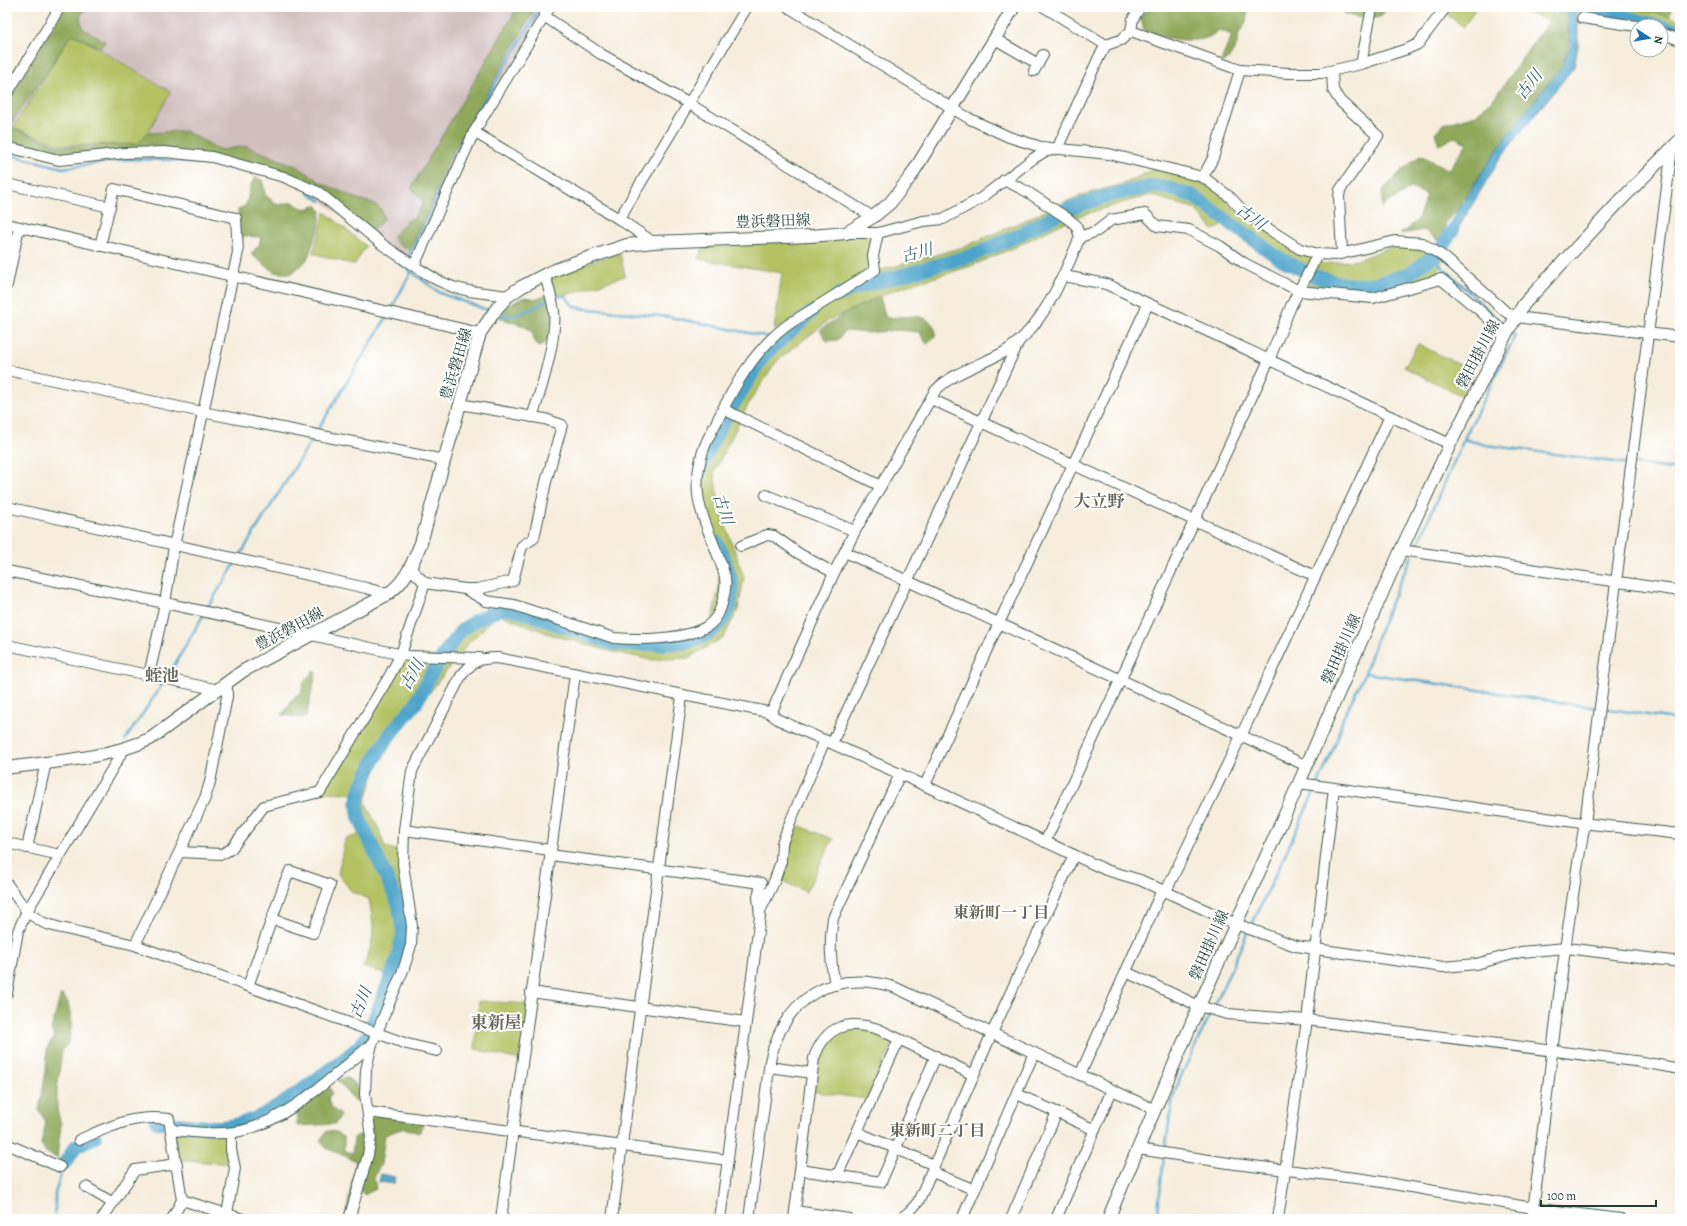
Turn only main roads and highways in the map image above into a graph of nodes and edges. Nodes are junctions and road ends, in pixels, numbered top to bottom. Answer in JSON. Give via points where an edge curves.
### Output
{"nodes":[{"id":1,"x":1014,"y":7,"type":"edge"},
{"id":2,"x":1676,"y":144,"type":"edge"},
{"id":3,"x":7,"y":768,"type":"edge"},
{"id":4,"x":1108,"y":1219,"type":"edge"}],
"edges":[{"from":1,"to":3,"type":"main road","name":"豊浜磐田線","via":[[911,176],[890,203],[846,233],[627,245],[545,275],[508,296],[480,332],[421,543],[399,586],[243,671],[150,739],[105,754]]},
{"from":2,"to":4,"type":"main road","name":"磐田掛川線","via":[[1524,304],[1506,334],[1450,444],[1401,550],[1199,1006]]}]}
